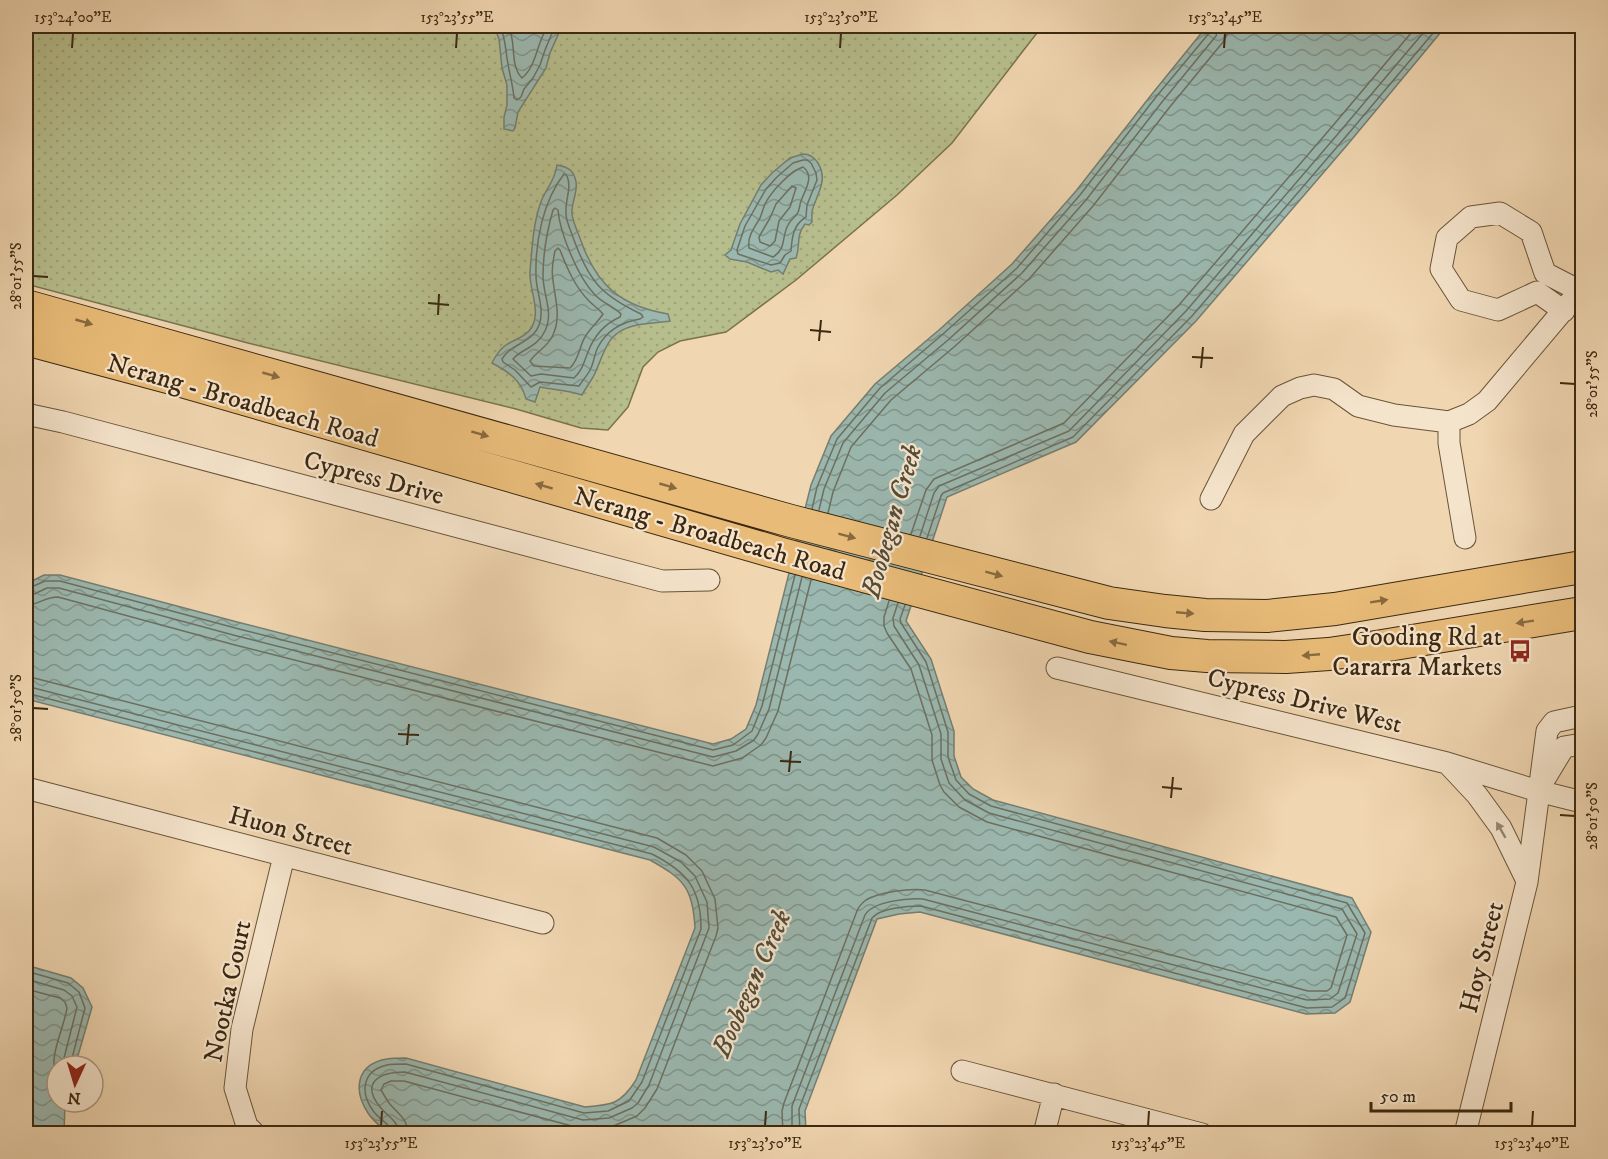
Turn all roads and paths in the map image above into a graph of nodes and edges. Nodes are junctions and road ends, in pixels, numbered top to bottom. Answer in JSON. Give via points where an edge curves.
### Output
{"nodes":[{"id":1,"x":1581,"y":290,"type":"edge"},
{"id":2,"x":26,"y":306,"type":"edge"},
{"id":3,"x":1563,"y":311,"type":"junction"},
{"id":4,"x":26,"y":339,"type":"edge"},
{"id":5,"x":26,"y":414,"type":"edge"},
{"id":6,"x":1449,"y":422,"type":"junction"},
{"id":7,"x":1211,"y":499,"type":"dead end"},
{"id":8,"x":1465,"y":538,"type":"dead end"},
{"id":9,"x":1582,"y":567,"type":"edge"},
{"id":10,"x":709,"y":580,"type":"dead end"},
{"id":11,"x":1582,"y":613,"type":"edge"},
{"id":12,"x":1057,"y":668,"type":"dead end"},
{"id":13,"x":1582,"y":718,"type":"edge"},
{"id":14,"x":1582,"y":744,"type":"edge"},
{"id":15,"x":1447,"y":762,"type":"junction"},
{"id":16,"x":26,"y":788,"type":"edge"},
{"id":17,"x":1538,"y":791,"type":"junction"},
{"id":18,"x":1582,"y":802,"type":"edge"},
{"id":19,"x":284,"y":856,"type":"junction"},
{"id":20,"x":1527,"y":882,"type":"junction"},
{"id":21,"x":543,"y":923,"type":"dead end"},
{"id":22,"x":962,"y":1071,"type":"dead end"},
{"id":23,"x":1054,"y":1094,"type":"junction"},
{"id":24,"x":255,"y":1134,"type":"edge"},
{"id":25,"x":1044,"y":1134,"type":"edge"},
{"id":26,"x":1202,"y":1134,"type":"edge"},
{"id":27,"x":1465,"y":1134,"type":"edge"}],
"edges":[{"from":1,"to":3,"type":"street"},
{"from":1,"to":3,"type":"street","via":[[1545,273],[1531,232],[1500,213],[1471,217],[1447,238],[1441,269],[1461,300],[1498,310],[1537,292]]},
{"from":2,"to":9,"type":"main road","name":"Nerang - Broadbeach Road","one_way":true,"via":[[791,521],[1109,603],[1165,611],[1267,616],[1335,609]]},
{"from":3,"to":6,"type":"street","via":[[1487,401]]},
{"from":11,"to":4,"type":"main road","name":"Nerang - Broadbeach Road","one_way":true,"via":[[1329,654],[1244,657],[1171,653],[1090,637],[782,554]]},
{"from":5,"to":10,"type":"street","name":"Cypress Drive","via":[[662,581]]},
{"from":6,"to":7,"type":"street","via":[[1358,406],[1334,389],[1314,385],[1300,388],[1282,396],[1244,434]]},
{"from":6,"to":8,"type":"street"},
{"from":12,"to":15,"type":"street","name":"Cypress Drive West"},
{"from":13,"to":17,"type":"street","name":"Hoy Street","via":[[1554,722],[1547,731]]},
{"from":14,"to":17,"type":"street","name":"Hoy Street","via":[[1564,747]]},
{"from":15,"to":17,"type":"street","name":"Cypress Drive West"},
{"from":20,"to":15,"type":"street","one_way":true,"via":[[1501,828],[1478,795]]},
{"from":16,"to":19,"type":"street","name":"Huon Street"},
{"from":17,"to":18,"type":"street","name":"Cypress Drive West"},
{"from":17,"to":20,"type":"street","name":"Hoy Street"},
{"from":19,"to":21,"type":"street","name":"Huon Street"},
{"from":19,"to":24,"type":"street","name":"Nootka Court","via":[[242,1029],[235,1088],[247,1126]]},
{"from":20,"to":27,"type":"street","name":"Hoy Street"},
{"from":22,"to":23,"type":"street"},
{"from":23,"to":25,"type":"street"},
{"from":23,"to":26,"type":"street"}]}
